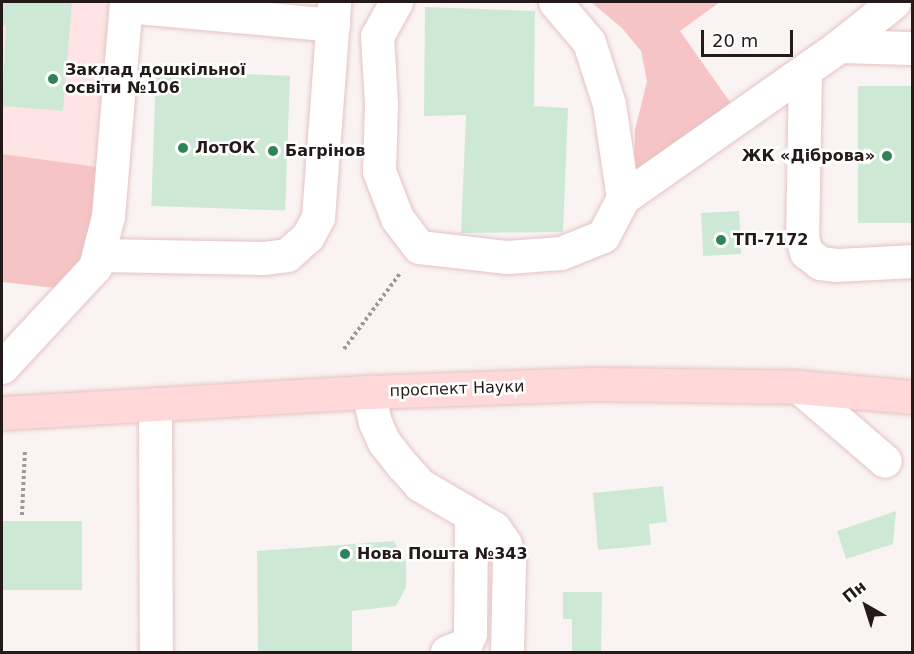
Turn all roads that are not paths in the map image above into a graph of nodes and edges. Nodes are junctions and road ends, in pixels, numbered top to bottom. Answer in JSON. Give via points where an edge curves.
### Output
{"nodes":[{"id":1,"x":396,"y":2,"type":"edge"},
{"id":2,"x":555,"y":2,"type":"edge"},
{"id":3,"x":894,"y":2,"type":"edge"},
{"id":4,"x":126,"y":4,"type":"edge"},
{"id":5,"x":334,"y":13,"type":"edge"},
{"id":6,"x":839,"y":46,"type":"junction"},
{"id":7,"x":912,"y":48,"type":"edge"},
{"id":8,"x":805,"y":71,"type":"junction"},
{"id":9,"x":623,"y":198,"type":"junction"},
{"id":10,"x":98,"y":255,"type":"junction"},
{"id":11,"x":912,"y":261,"type":"edge"},
{"id":12,"x":2,"y":368,"type":"edge"},
{"id":13,"x":799,"y":387,"type":"junction"},
{"id":14,"x":368,"y":392,"type":"junction"},
{"id":15,"x":912,"y":397,"type":"edge"},
{"id":16,"x":155,"y":404,"type":"junction"},
{"id":17,"x":2,"y":413,"type":"edge"},
{"id":18,"x":885,"y":461,"type":"dead end"},
{"id":19,"x":471,"y":515,"type":"junction"},
{"id":20,"x":156,"y":652,"type":"edge"},
{"id":21,"x":447,"y":652,"type":"edge"},
{"id":22,"x":507,"y":652,"type":"edge"}],
"edges":[{"from":1,"to":9,"type":"street","via":[[377,36],[379,171],[397,218],[419,247],[507,257],[561,253],[603,236]]},
{"from":2,"to":9,"type":"street","via":[[589,42],[609,104]]},
{"from":3,"to":6,"type":"street"},
{"from":4,"to":5,"type":"street"},
{"from":4,"to":10,"type":"street","via":[[108,216]]},
{"from":5,"to":10,"type":"street","via":[[318,217],[308,237],[287,255],[264,258]]},
{"from":6,"to":7,"type":"street"},
{"from":6,"to":8,"type":"street"},
{"from":8,"to":9,"type":"street"},
{"from":8,"to":11,"type":"street","via":[[802,237],[806,252],[820,263],[836,265]]},
{"from":10,"to":12,"type":"street","via":[[95,267]]},
{"from":13,"to":14,"type":"main road","name":"проспект Науки","via":[[594,384]]},
{"from":13,"to":15,"type":"main road","name":"проспект Науки"},
{"from":13,"to":18,"type":"street"},
{"from":14,"to":16,"type":"main road","name":"проспект Науки"},
{"from":14,"to":19,"type":"street","via":[[384,442],[403,466],[420,485]]},
{"from":16,"to":17,"type":"main road","name":"проспект Науки"},
{"from":16,"to":20,"type":"street"},
{"from":19,"to":21,"type":"street","via":[[470,634],[465,645]]},
{"from":19,"to":22,"type":"street","via":[[501,536],[508,552]]}]}
